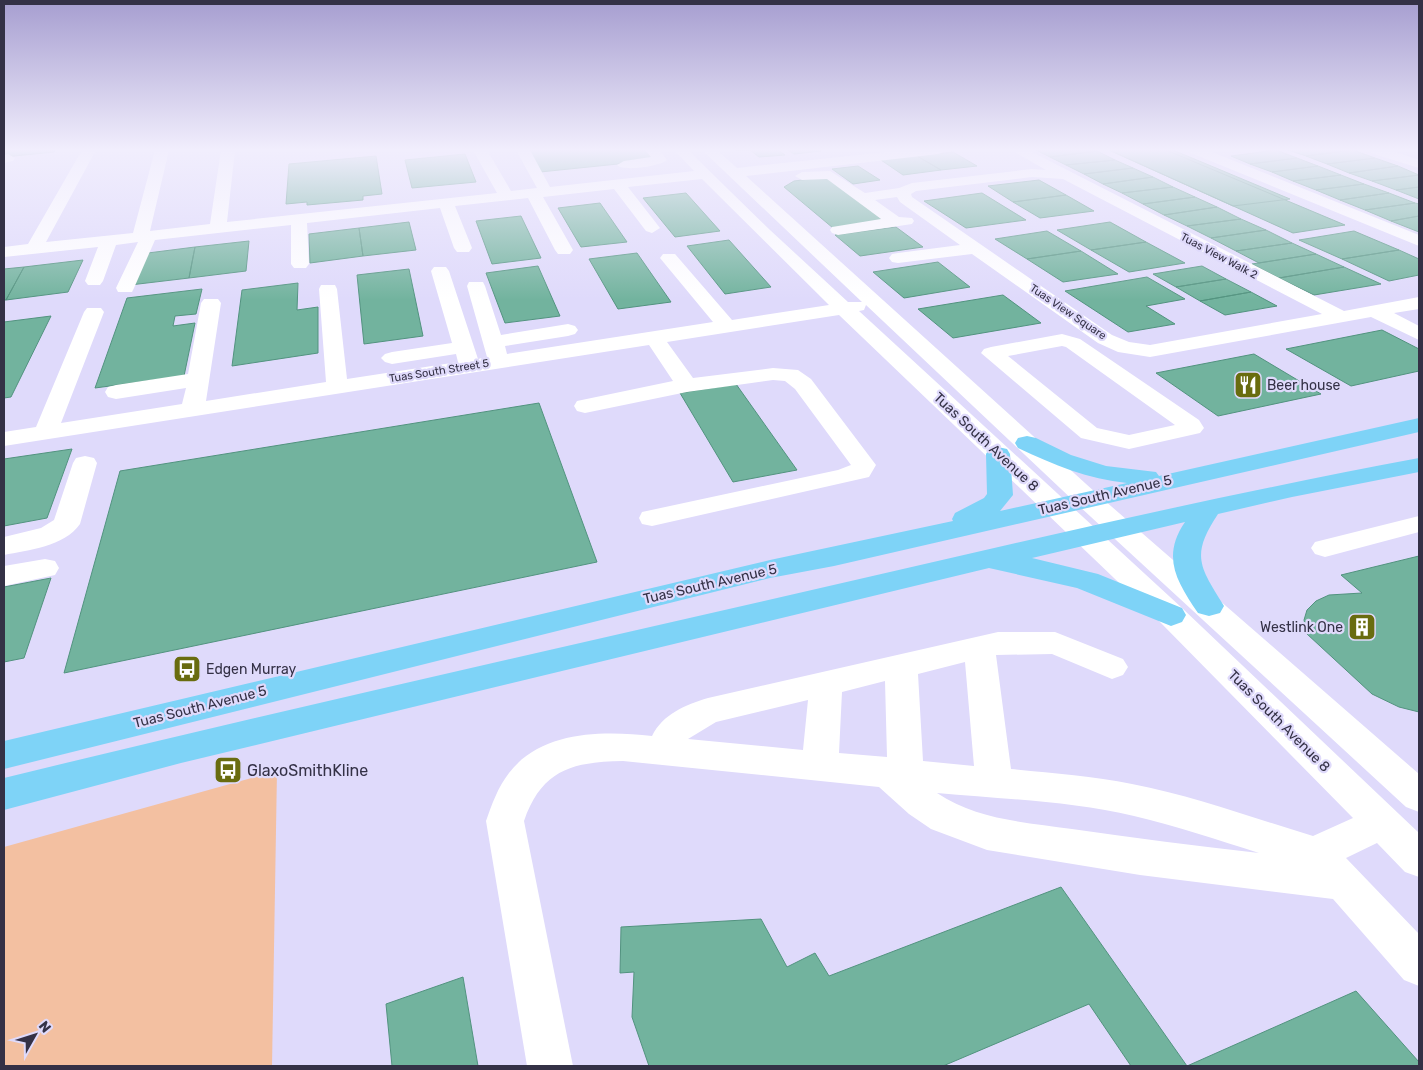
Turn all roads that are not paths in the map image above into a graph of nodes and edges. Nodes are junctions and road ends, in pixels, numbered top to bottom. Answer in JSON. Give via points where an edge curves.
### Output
{"nodes":[{"id":1,"x":61,"y":200,"type":"edge"},
{"id":2,"x":152,"y":200,"type":"edge"},
{"id":3,"x":222,"y":200,"type":"edge"},
{"id":4,"x":472,"y":200,"type":"edge"},
{"id":5,"x":540,"y":200,"type":"edge"},
{"id":6,"x":630,"y":200,"type":"edge"},
{"id":7,"x":732,"y":200,"type":"edge"},
{"id":8,"x":763,"y":200,"type":"edge"},
{"id":9,"x":864,"y":200,"type":"edge"},
{"id":10,"x":906,"y":200,"type":"edge"},
{"id":11,"x":1113,"y":200,"type":"edge"},
{"id":12,"x":1328,"y":200,"type":"edge"},
{"id":13,"x":600,"y":201,"type":"dead end"},
{"id":14,"x":446,"y":203,"type":"junction"},
{"id":15,"x":420,"y":206,"type":"junction"},
{"id":16,"x":541,"y":208,"type":"junction"},
{"id":17,"x":931,"y":217,"type":"junction"},
{"id":18,"x":471,"y":218,"type":"dead end"},
{"id":19,"x":299,"y":219,"type":"junction"},
{"id":20,"x":452,"y":220,"type":"junction"},
{"id":21,"x":426,"y":223,"type":"dead end"},
{"id":22,"x":218,"y":228,"type":"junction"},
{"id":23,"x":652,"y":228,"type":"dead end"},
{"id":24,"x":911,"y":229,"type":"junction"},
{"id":25,"x":838,"y":230,"type":"dead end"},
{"id":26,"x":144,"y":236,"type":"junction"},
{"id":27,"x":109,"y":240,"type":"junction"},
{"id":28,"x":1419,"y":241,"type":"edge"},
{"id":29,"x":34,"y":248,"type":"junction"},
{"id":30,"x":463,"y":248,"type":"dead end"},
{"id":31,"x":564,"y":250,"type":"dead end"},
{"id":32,"x":4,"y":252,"type":"edge"},
{"id":33,"x":981,"y":252,"type":"junction"},
{"id":34,"x":945,"y":257,"type":"junction"},
{"id":35,"x":670,"y":258,"type":"dead end"},
{"id":36,"x":898,"y":258,"type":"dead end"},
{"id":37,"x":300,"y":264,"type":"dead end"},
{"id":38,"x":440,"y":271,"type":"dead end"},
{"id":39,"x":94,"y":281,"type":"dead end"},
{"id":40,"x":476,"y":286,"type":"dead end"},
{"id":41,"x":125,"y":288,"type":"dead end"},
{"id":42,"x":328,"y":289,"type":"dead end"},
{"id":43,"x":211,"y":302,"type":"dead end"},
{"id":44,"x":875,"y":303,"type":"junction"},
{"id":45,"x":1419,"y":303,"type":"edge"},
{"id":46,"x":844,"y":308,"type":"junction"},
{"id":47,"x":1374,"y":311,"type":"junction"},
{"id":48,"x":94,"y":312,"type":"dead end"},
{"id":49,"x":1342,"y":317,"type":"junction"},
{"id":50,"x":727,"y":326,"type":"junction"},
{"id":51,"x":568,"y":330,"type":"dead end"},
{"id":52,"x":1419,"y":334,"type":"edge"},
{"id":53,"x":654,"y":337,"type":"junction"},
{"id":54,"x":1125,"y":348,"type":"junction"},
{"id":55,"x":496,"y":352,"type":"junction"},
{"id":56,"x":1090,"y":354,"type":"junction"},
{"id":57,"x":467,"y":356,"type":"junction"},
{"id":58,"x":392,"y":358,"type":"dead end"},
{"id":59,"x":198,"y":379,"type":"junction"},
{"id":60,"x":687,"y":385,"type":"junction"},
{"id":61,"x":337,"y":387,"type":"junction"},
{"id":62,"x":116,"y":392,"type":"dead end"},
{"id":63,"x":585,"y":406,"type":"dead end"},
{"id":64,"x":193,"y":409,"type":"junction"},
{"id":65,"x":1419,"y":425,"type":"edge"},
{"id":66,"x":46,"y":432,"type":"junction"},
{"id":67,"x":4,"y":439,"type":"edge"},
{"id":68,"x":1027,"y":443,"type":"junction"},
{"id":69,"x":998,"y":454,"type":"junction"},
{"id":70,"x":85,"y":463,"type":"dead end"},
{"id":71,"x":1419,"y":465,"type":"edge"},
{"id":72,"x":1178,"y":479,"type":"junction"},
{"id":73,"x":1087,"y":499,"type":"junction"},
{"id":74,"x":1055,"y":507,"type":"junction"},
{"id":75,"x":1209,"y":508,"type":"junction"},
{"id":76,"x":652,"y":518,"type":"dead end"},
{"id":77,"x":1419,"y":524,"type":"edge"},
{"id":78,"x":1121,"y":528,"type":"junction"},
{"id":79,"x":934,"y":533,"type":"junction"},
{"id":80,"x":1086,"y":536,"type":"junction"},
{"id":81,"x":4,"y":546,"type":"edge"},
{"id":82,"x":1325,"y":548,"type":"dead end"},
{"id":83,"x":983,"y":560,"type":"junction"},
{"id":84,"x":45,"y":568,"type":"dead end"},
{"id":85,"x":4,"y":576,"type":"edge"},
{"id":86,"x":1209,"y":606,"type":"junction"},
{"id":87,"x":1171,"y":615,"type":"junction"},
{"id":88,"x":979,"y":647,"type":"junction"},
{"id":89,"x":901,"y":666,"type":"junction"},
{"id":90,"x":1112,"y":667,"type":"dead end"},
{"id":91,"x":826,"y":684,"type":"junction"},
{"id":92,"x":663,"y":751,"type":"junction"},
{"id":93,"x":4,"y":755,"type":"edge"},
{"id":94,"x":820,"y":766,"type":"junction"},
{"id":95,"x":897,"y":773,"type":"junction"},
{"id":96,"x":1412,"y":781,"type":"edge"},
{"id":97,"x":994,"y":782,"type":"junction"},
{"id":98,"x":4,"y":794,"type":"edge"},
{"id":99,"x":1382,"y":824,"type":"junction"},
{"id":100,"x":1314,"y":854,"type":"junction"},
{"id":101,"x":1419,"y":859,"type":"edge"},
{"id":102,"x":1344,"y":882,"type":"junction"},
{"id":103,"x":1419,"y":965,"type":"edge"},
{"id":104,"x":550,"y":1066,"type":"edge"}],
"edges":[{"from":1,"to":29,"type":"street"},
{"from":2,"to":26,"type":"street"},
{"from":3,"to":22,"type":"street"},
{"from":4,"to":14,"type":"street"},
{"from":5,"to":16,"type":"street"},
{"from":6,"to":23,"type":"street"},
{"from":7,"to":46,"type":"street","name":"Tuas South Avenue 8"},
{"from":8,"to":44,"type":"street","name":"Tuas South Avenue 8"},
{"from":9,"to":24,"type":"street"},
{"from":10,"to":17,"type":"street","name":"Tuas View Square"},
{"from":11,"to":49,"type":"street","name":"Tuas View Walk 2"},
{"from":12,"to":28,"type":"street"},
{"from":13,"to":16,"type":"street"},
{"from":14,"to":15,"type":"street"},
{"from":14,"to":20,"type":"street"},
{"from":15,"to":19,"type":"street"},
{"from":15,"to":21,"type":"street"},
{"from":16,"to":31,"type":"street"},
{"from":17,"to":24,"type":"street"},
{"from":17,"to":33,"type":"street","name":"Tuas View Square"},
{"from":18,"to":20,"type":"street"},
{"from":19,"to":22,"type":"street"},
{"from":19,"to":37,"type":"street"},
{"from":20,"to":30,"type":"street"},
{"from":22,"to":26,"type":"street"},
{"from":24,"to":25,"type":"street"},
{"from":24,"to":34,"type":"street"},
{"from":26,"to":27,"type":"street"},
{"from":26,"to":41,"type":"street"},
{"from":27,"to":29,"type":"street"},
{"from":27,"to":39,"type":"street"},
{"from":29,"to":32,"type":"street"},
{"from":33,"to":34,"type":"street"},
{"from":33,"to":54,"type":"street","name":"Tuas View Square","via":[[1105,339]]},
{"from":34,"to":36,"type":"street"},
{"from":35,"to":50,"type":"street","via":[[722,308]]},
{"from":38,"to":57,"type":"street"},
{"from":40,"to":55,"type":"street"},
{"from":42,"to":61,"type":"street"},
{"from":43,"to":59,"type":"street"},
{"from":44,"to":46,"type":"street","name":"Tuas South Street 5"},
{"from":44,"to":68,"type":"street","name":"Tuas South Avenue 8"},
{"from":45,"to":47,"type":"street","name":"Tuas View Square"},
{"from":46,"to":50,"type":"street","name":"Tuas South Street 5"},
{"from":46,"to":69,"type":"street","name":"Tuas South Avenue 8"},
{"from":47,"to":49,"type":"street","name":"Tuas View Square"},
{"from":47,"to":52,"type":"street"},
{"from":48,"to":66,"type":"street"},
{"from":49,"to":54,"type":"street","name":"Tuas View Square","via":[[1150,351]]},
{"from":50,"to":53,"type":"street","name":"Tuas South Street 5"},
{"from":51,"to":55,"type":"street"},
{"from":53,"to":55,"type":"street","name":"Tuas South Street 5"},
{"from":53,"to":60,"type":"street"},
{"from":54,"to":56,"type":"street"},
{"from":55,"to":57,"type":"street","name":"Tuas South Street 5"},
{"from":56,"to":56,"type":"street","via":[[1191,425],[1192,428],[1129,442],[1089,433],[991,353],[1062,340],[1071,341]]},
{"from":57,"to":58,"type":"street"},
{"from":57,"to":61,"type":"street","name":"Tuas South Street 5"},
{"from":59,"to":62,"type":"street"},
{"from":59,"to":64,"type":"street"},
{"from":60,"to":63,"type":"street"},
{"from":60,"to":76,"type":"street","via":[[773,374],[790,375],[803,384],[864,466],[860,472],[843,477]]},
{"from":61,"to":64,"type":"street","name":"Tuas South Street 5"},
{"from":64,"to":66,"type":"street","name":"Tuas South Street 5"},
{"from":65,"to":72,"type":"main road","name":"Tuas South Avenue 5"},
{"from":66,"to":67,"type":"street","name":"Tuas South Street 5"},
{"from":68,"to":72,"type":"main road","via":[[1062,460],[1103,473]]},
{"from":68,"to":73,"type":"street","name":"Tuas South Avenue 8"},
{"from":69,"to":74,"type":"street","name":"Tuas South Avenue 8"},
{"from":69,"to":79,"type":"main road","via":[[1000,495],[993,504]]},
{"from":70,"to":81,"type":"street","via":[[66,524],[50,535]]},
{"from":71,"to":75,"type":"main road"},
{"from":72,"to":73,"type":"main road","name":"Tuas South Avenue 5"},
{"from":73,"to":74,"type":"main road","name":"Tuas South Avenue 5"},
{"from":73,"to":78,"type":"street","name":"Tuas South Avenue 8"},
{"from":74,"to":79,"type":"main road","name":"Tuas South Avenue 5"},
{"from":74,"to":80,"type":"street","name":"Tuas South Avenue 8"},
{"from":75,"to":78,"type":"main road"},
{"from":75,"to":86,"type":"main road","via":[[1190,536],[1186,560],[1194,585]]},
{"from":77,"to":82,"type":"street"},
{"from":78,"to":80,"type":"main road"},
{"from":78,"to":86,"type":"street","name":"Tuas South Avenue 8"},
{"from":79,"to":93,"type":"main road","name":"Tuas South Avenue 5","via":[[834,557],[770,568]]},
{"from":80,"to":83,"type":"main road"},
{"from":80,"to":87,"type":"street","name":"Tuas South Avenue 8"},
{"from":83,"to":87,"type":"main road","via":[[1056,570],[1084,578]]},
{"from":83,"to":98,"type":"main road","via":[[191,746]]},
{"from":84,"to":85,"type":"street"},
{"from":86,"to":96,"type":"street","name":"Tuas South Avenue 8"},
{"from":87,"to":99,"type":"street","name":"Tuas South Avenue 8"},
{"from":88,"to":89,"type":"street"},
{"from":88,"to":90,"type":"street","via":[[998,643],[1055,644]]},
{"from":88,"to":97,"type":"street"},
{"from":89,"to":91,"type":"street"},
{"from":89,"to":95,"type":"street"},
{"from":91,"to":92,"type":"street","via":[[708,712],[676,726],[666,738]]},
{"from":91,"to":94,"type":"street"},
{"from":92,"to":94,"type":"street"},
{"from":92,"to":104,"type":"street","via":[[609,746],[563,753],[538,765],[511,801],[505,821]]},
{"from":94,"to":95,"type":"street"},
{"from":95,"to":97,"type":"street"},
{"from":95,"to":102,"type":"street","via":[[912,796],[937,815],[987,833],[1140,857]]},
{"from":97,"to":100,"type":"street","via":[[1133,800],[1233,827]]},
{"from":99,"to":100,"type":"street"},
{"from":99,"to":101,"type":"street","name":"Tuas South Avenue 8"},
{"from":100,"to":102,"type":"street"},
{"from":102,"to":103,"type":"street"}]}
